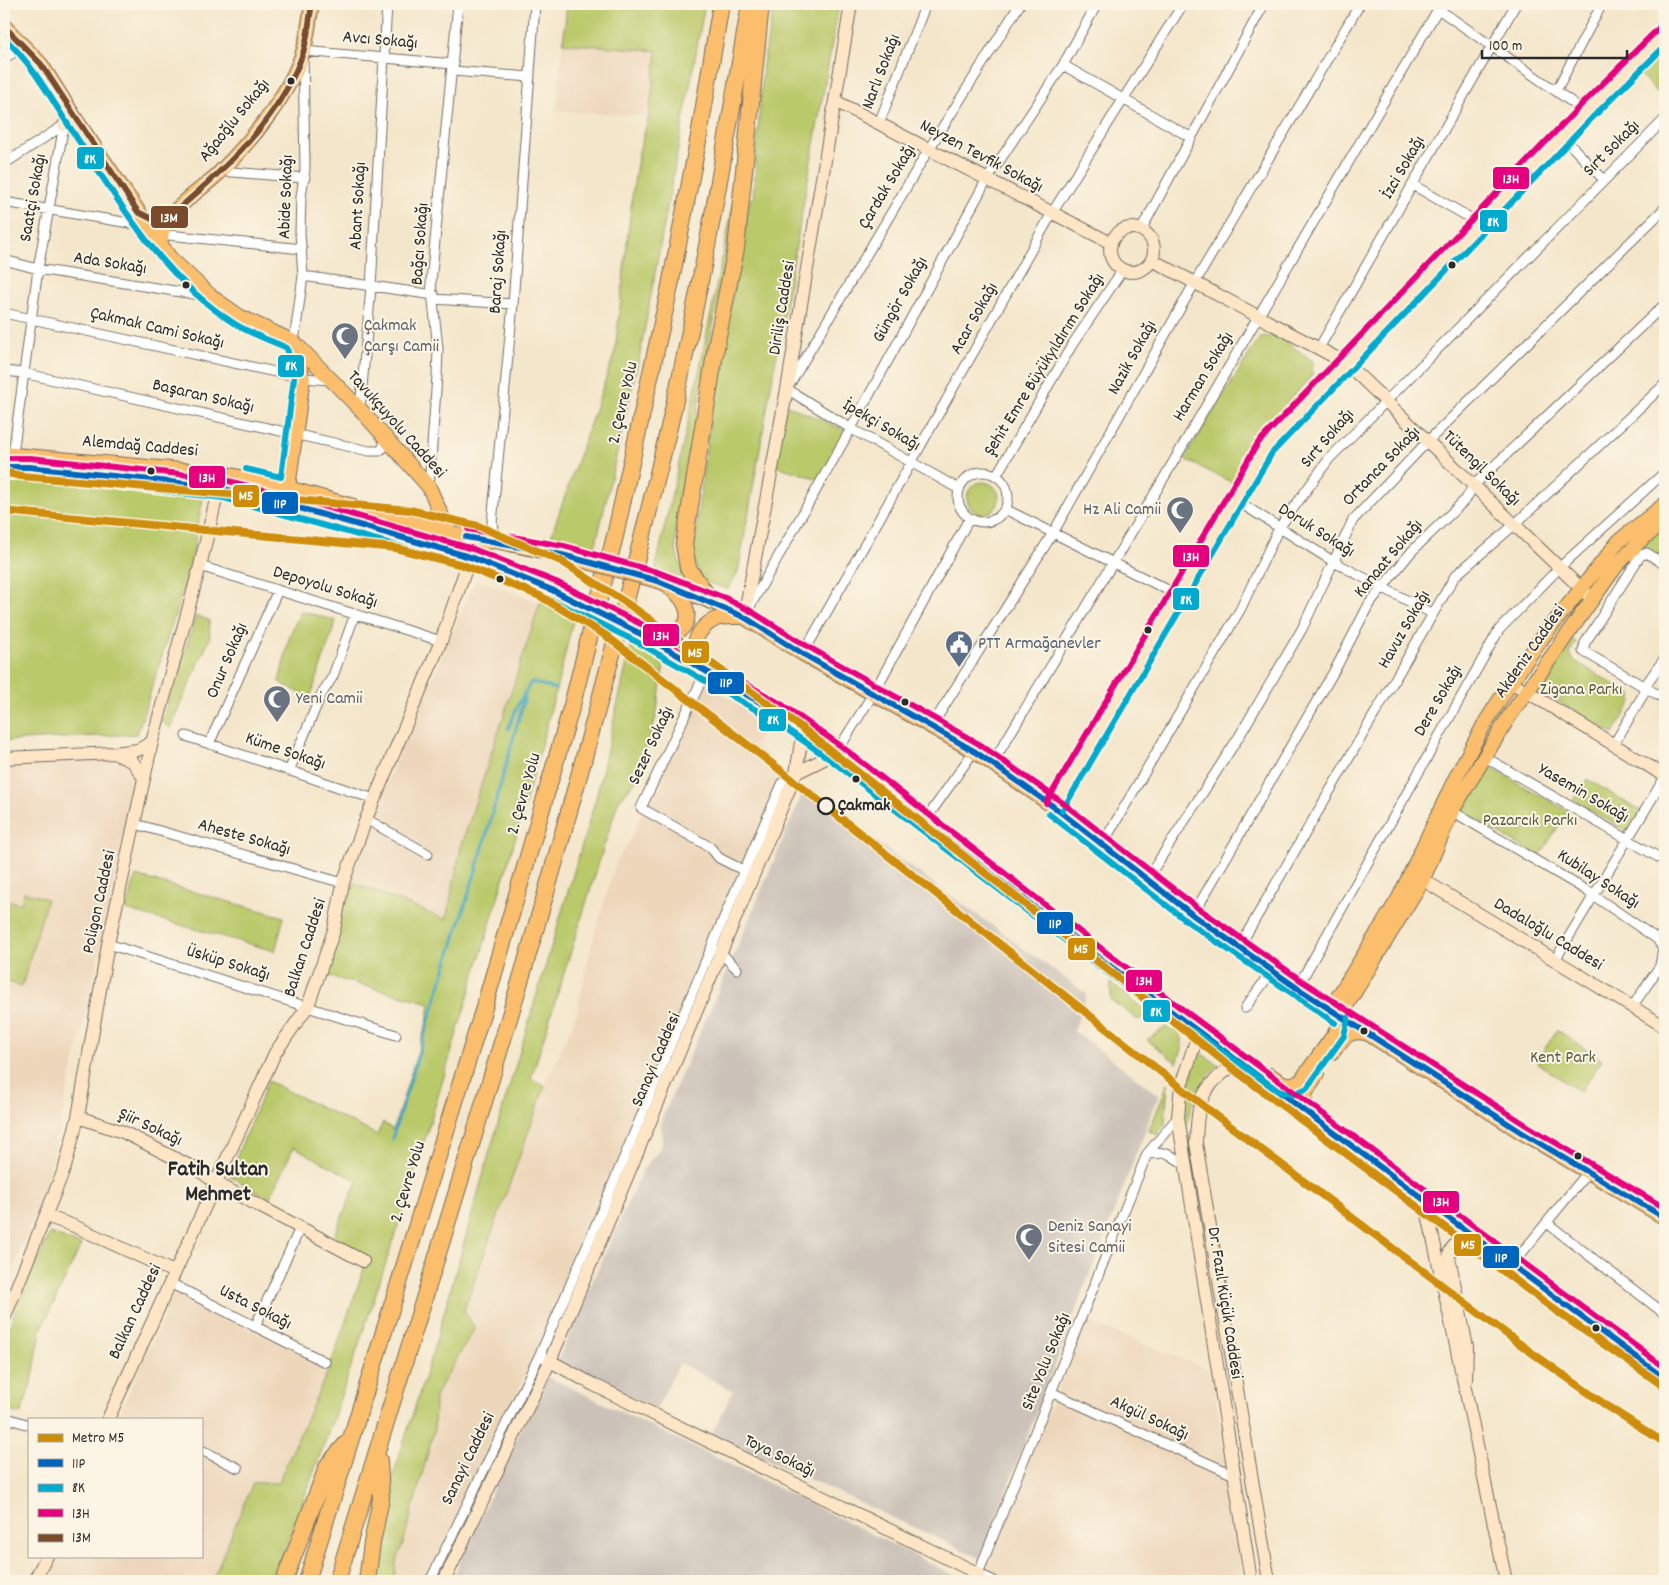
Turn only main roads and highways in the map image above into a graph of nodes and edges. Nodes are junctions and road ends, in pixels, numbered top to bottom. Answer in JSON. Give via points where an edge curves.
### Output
{"nodes":[{"id":1,"x":312,"y":4,"type":"edge"},
{"id":2,"x":721,"y":4,"type":"edge"},
{"id":3,"x":750,"y":4,"type":"edge"},
{"id":4,"x":761,"y":4,"type":"edge"},
{"id":5,"x":4,"y":26,"type":"edge"},
{"id":6,"x":138,"y":212,"type":"junction"},
{"id":7,"x":168,"y":218,"type":"junction"},
{"id":8,"x":160,"y":239,"type":"junction"},
{"id":9,"x":294,"y":342,"type":"junction"},
{"id":10,"x":8,"y":454,"type":"edge"},
{"id":11,"x":4,"y":467,"type":"edge"},
{"id":12,"x":288,"y":488,"type":"junction"},
{"id":13,"x":1665,"y":504,"type":"edge"},
{"id":14,"x":1665,"y":522,"type":"edge"},
{"id":15,"x":449,"y":532,"type":"junction"},
{"id":16,"x":658,"y":581,"type":"junction"},
{"id":17,"x":711,"y":601,"type":"junction"},
{"id":18,"x":744,"y":617,"type":"junction"},
{"id":19,"x":641,"y":634,"type":"junction"},
{"id":20,"x":706,"y":671,"type":"junction"},
{"id":21,"x":1417,"y":876,"type":"junction"},
{"id":22,"x":1335,"y":1013,"type":"junction"},
{"id":23,"x":1176,"y":1015,"type":"junction"},
{"id":24,"x":1365,"y":1033,"type":"junction"},
{"id":25,"x":1306,"y":1112,"type":"junction"},
{"id":26,"x":1665,"y":1218,"type":"edge"},
{"id":27,"x":1665,"y":1379,"type":"edge"},
{"id":28,"x":352,"y":1438,"type":"junction"},
{"id":29,"x":378,"y":1448,"type":"junction"},
{"id":30,"x":284,"y":1581,"type":"edge"},
{"id":31,"x":308,"y":1581,"type":"edge"},
{"id":32,"x":337,"y":1581,"type":"edge"},
{"id":33,"x":367,"y":1581,"type":"edge"}],
"edges":[{"from":1,"to":7,"type":"main road","name":"Ağaoğlu Sokağı","via":[[303,51],[284,92],[221,171]]},
{"from":2,"to":28,"type":"highway","name":"2. Çevre Yolu","via":[[667,300],[615,536],[572,705],[486,1001]]},
{"from":3,"to":29,"type":"highway","via":[[707,248],[641,541],[564,830]]},
{"from":4,"to":17,"type":"highway","via":[[736,249],[717,341],[684,544],[688,568]]},
{"from":5,"to":6,"type":"main road","name":"Tavukçuyolu Caddesi","via":[[41,64],[69,122]]},
{"from":6,"to":7,"type":"main road","via":[[155,220]]},
{"from":6,"to":8,"type":"main road","name":"Tavukçuyolu Caddesi"},
{"from":7,"to":8,"type":"main road","name":"Ağaoğlu Sokağı"},
{"from":8,"to":9,"type":"main road","name":"Tavukçuyolu Caddesi","via":[[170,258],[212,297],[239,316]]},
{"from":9,"to":12,"type":"main road","via":[[304,378]]},
{"from":9,"to":15,"type":"main road","name":"Tavukçuyolu Caddesi","via":[[360,409],[429,487]]},
{"from":10,"to":12,"type":"main road","name":"Alemdağ Caddesi","via":[[219,473]]},
{"from":11,"to":19,"type":"main road","name":"Alemdağ Caddesi","bridge":true,"via":[[219,488],[289,505],[470,557],[552,590]]},
{"from":12,"to":15,"type":"main road","name":"Alemdağ Caddesi"},
{"from":13,"to":21,"type":"main road","name":"Akdeniz Caddesi","via":[[1619,541],[1511,682],[1456,777]]},
{"from":14,"to":21,"type":"main road","name":"Akdeniz Caddesi","via":[[1643,538],[1616,566],[1537,675],[1483,756]]},
{"from":15,"to":16,"type":"main road","name":"Alemdağ Caddesi","bridge":true,"via":[[484,542],[495,541],[562,554]]},
{"from":16,"to":17,"type":"main road","name":"Alemdağ Caddesi"},
{"from":16,"to":19,"type":"main road","via":[[684,600],[689,613],[687,622],[671,635]]},
{"from":17,"to":18,"type":"main road","name":"Alemdağ Caddesi"},
{"from":18,"to":20,"type":"main road","via":[[715,620],[699,632],[693,652],[697,663]]},
{"from":18,"to":22,"type":"main road","name":"Alemdağ Caddesi","via":[[992,764],[1054,807],[1194,915]]},
{"from":19,"to":20,"type":"main road"},
{"from":20,"to":23,"type":"main road","via":[[776,712],[836,754]]},
{"from":21,"to":22,"type":"main road","name":"Akdeniz Caddesi"},
{"from":22,"to":23,"type":"main road","name":"Akdeniz Caddesi","via":[[1336,1032],[1300,1082],[1291,1086],[1281,1083],[1197,1023]]},
{"from":22,"to":24,"type":"main road","name":"Alemdağ Caddesi"},
{"from":23,"to":25,"type":"main road"},
{"from":24,"to":25,"type":"main road","via":[[1356,1031],[1344,1037],[1308,1086]]},
{"from":24,"to":26,"type":"main road","name":"Alemdağ Caddesi"},
{"from":25,"to":27,"type":"main road"},
{"from":28,"to":30,"type":"highway","via":[[328,1466]]},
{"from":28,"to":31,"type":"highway","name":"2. Çevre Yolu"},
{"from":29,"to":32,"type":"highway"},
{"from":29,"to":33,"type":"highway","via":[[381,1499]]}]}
